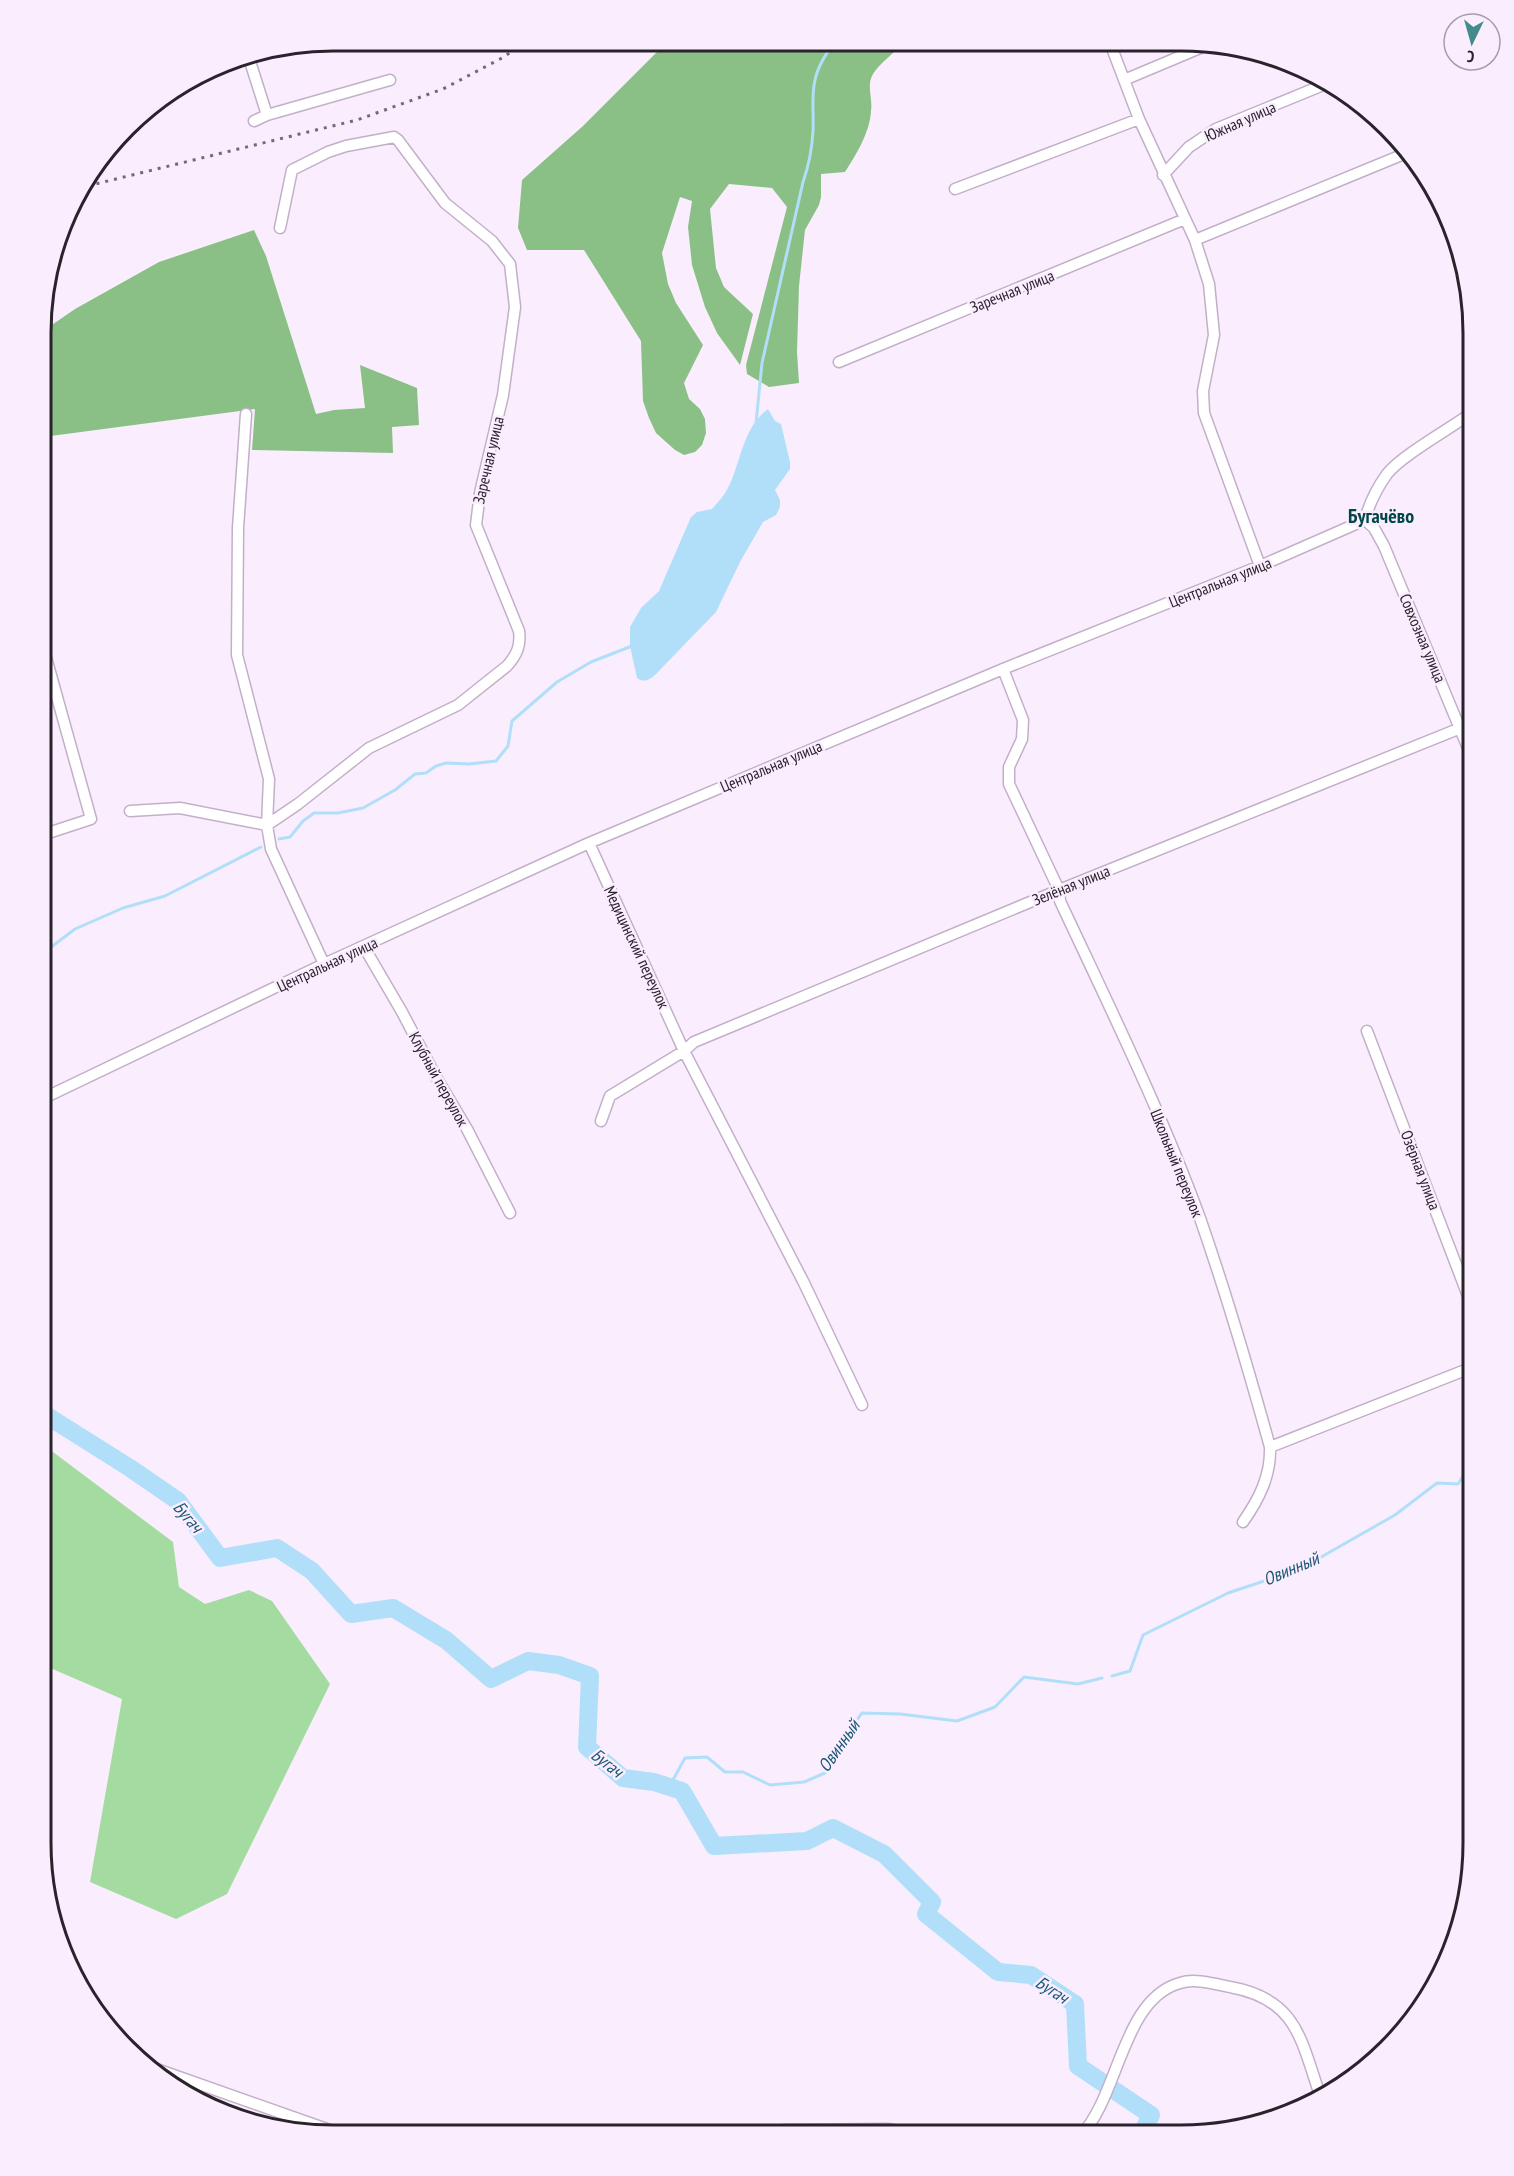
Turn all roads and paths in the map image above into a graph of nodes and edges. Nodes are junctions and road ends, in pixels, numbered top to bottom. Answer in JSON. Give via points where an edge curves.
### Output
{"nodes":[{"id":1,"x":1113,"y":51,"type":"edge"},
{"id":2,"x":1192,"y":52,"type":"edge"},
{"id":3,"x":251,"y":64,"type":"edge"},
{"id":4,"x":390,"y":80,"type":"dead end"},
{"id":5,"x":1124,"y":80,"type":"junction"},
{"id":6,"x":1318,"y":87,"type":"edge"},
{"id":7,"x":267,"y":115,"type":"junction"},
{"id":8,"x":1139,"y":119,"type":"junction"},
{"id":9,"x":254,"y":121,"type":"dead end"},
{"id":10,"x":1400,"y":155,"type":"edge"},
{"id":11,"x":1163,"y":175,"type":"junction"},
{"id":12,"x":955,"y":189,"type":"dead end"},
{"id":13,"x":1185,"y":219,"type":"junction"},
{"id":14,"x":280,"y":228,"type":"dead end"},
{"id":15,"x":1195,"y":240,"type":"junction"},
{"id":16,"x":839,"y":362,"type":"dead end"},
{"id":17,"x":246,"y":414,"type":"dead end"},
{"id":18,"x":1463,"y":419,"type":"edge"},
{"id":19,"x":1365,"y":520,"type":"junction"},
{"id":20,"x":1260,"y":566,"type":"junction"},
{"id":21,"x":1003,"y":669,"type":"junction"},
{"id":22,"x":51,"y":676,"type":"edge"},
{"id":23,"x":1461,"y":727,"type":"junction"},
{"id":24,"x":1463,"y":732,"type":"edge"},
{"id":25,"x":130,"y":811,"type":"dead end"},
{"id":26,"x":267,"y":825,"type":"junction"},
{"id":27,"x":51,"y":832,"type":"edge"},
{"id":28,"x":589,"y":843,"type":"junction"},
{"id":29,"x":1059,"y":890,"type":"junction"},
{"id":30,"x":364,"y":947,"type":"junction"},
{"id":31,"x":324,"y":964,"type":"junction"},
{"id":32,"x":1367,"y":1031,"type":"dead end"},
{"id":33,"x":684,"y":1051,"type":"junction"},
{"id":34,"x":51,"y":1095,"type":"edge"},
{"id":35,"x":601,"y":1121,"type":"dead end"},
{"id":36,"x":510,"y":1213,"type":"dead end"},
{"id":37,"x":1463,"y":1283,"type":"edge"},
{"id":38,"x":1463,"y":1371,"type":"edge"},
{"id":39,"x":862,"y":1405,"type":"dead end"},
{"id":40,"x":1270,"y":1447,"type":"junction"},
{"id":41,"x":1243,"y":1522,"type":"dead end"},
{"id":42,"x":174,"y":2075,"type":"edge"},
{"id":43,"x":1318,"y":2089,"type":"edge"},
{"id":44,"x":312,"y":2124,"type":"edge"},
{"id":45,"x":1087,"y":2125,"type":"edge"}],
"edges":[{"from":1,"to":5,"type":"street"},
{"from":2,"to":5,"type":"street"},
{"from":3,"to":7,"type":"street"},
{"from":4,"to":7,"type":"street"},
{"from":5,"to":8,"type":"street"},
{"from":6,"to":11,"type":"street","name":"Южная улица","via":[[1216,129],[1189,147]]},
{"from":7,"to":9,"type":"street"},
{"from":8,"to":11,"type":"street"},
{"from":8,"to":12,"type":"street"},
{"from":10,"to":15,"type":"street"},
{"from":11,"to":13,"type":"street"},
{"from":13,"to":15,"type":"street"},
{"from":13,"to":16,"type":"street","name":"Заречная улица"},
{"from":14,"to":26,"type":"street","name":"Заречная улица","via":[[292,170],[346,146],[394,137],[445,203],[492,241],[510,264],[515,307],[503,395],[476,525],[520,639],[513,660],[458,705],[369,748]]},
{"from":15,"to":20,"type":"street","via":[[1209,284],[1214,317],[1203,391],[1204,413]]},
{"from":17,"to":26,"type":"street","via":[[238,528],[237,655],[269,779]]},
{"from":18,"to":19,"type":"street","via":[[1388,473]]},
{"from":19,"to":20,"type":"street","name":"Центральная улица"},
{"from":19,"to":23,"type":"street","name":"Совхозная улица","via":[[1384,546]]},
{"from":20,"to":21,"type":"street","name":"Центральная улица"},
{"from":21,"to":28,"type":"street","name":"Центральная улица"},
{"from":21,"to":29,"type":"street","name":"Школьный переулок","via":[[1023,720],[1023,739],[1009,767],[1009,784]]},
{"from":22,"to":27,"type":"street","via":[[92,819]]},
{"from":23,"to":24,"type":"street","name":"Совхозная улица"},
{"from":23,"to":29,"type":"street","name":"Зелёная улица"},
{"from":25,"to":26,"type":"street","via":[[180,808]]},
{"from":26,"to":31,"type":"street","via":[[271,849]]},
{"from":28,"to":30,"type":"street","name":"Центральная улица"},
{"from":28,"to":33,"type":"street","name":"Медицинский переулок"},
{"from":29,"to":33,"type":"street","name":"Зелёная улица","via":[[694,1042]]},
{"from":29,"to":40,"type":"street","name":"Школьный переулок","via":[[1060,901],[1124,1037],[1200,1219]]},
{"from":30,"to":31,"type":"street","name":"Центральная улица"},
{"from":30,"to":36,"type":"street","name":"Клубный переулок"},
{"from":31,"to":34,"type":"street","name":"Центральная улица"},
{"from":32,"to":37,"type":"street","name":"Озёрная улица"},
{"from":33,"to":35,"type":"street","name":"Зелёная улица","via":[[610,1096]]},
{"from":33,"to":39,"type":"street","name":"Медицинский переулок"},
{"from":38,"to":40,"type":"street"},
{"from":40,"to":41,"type":"street","via":[[1262,1491]]},
{"from":42,"to":44,"type":"street"},
{"from":43,"to":45,"type":"street","via":[[1299,2036],[1280,2007],[1250,1992],[1180,1982],[1148,2003],[1104,2099]]}]}
